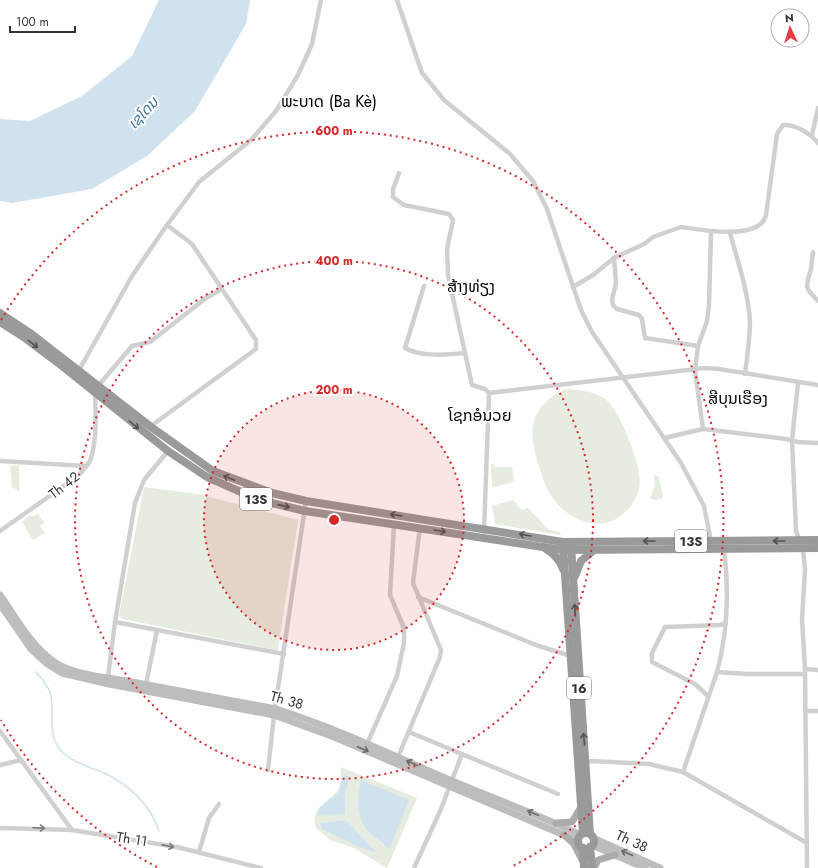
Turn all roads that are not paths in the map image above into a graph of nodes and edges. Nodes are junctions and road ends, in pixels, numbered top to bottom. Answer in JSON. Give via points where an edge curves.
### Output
{"nodes":[{"id":1,"x":321,"y":0,"type":"edge"},
{"id":2,"x":397,"y":0,"type":"edge"},
{"id":3,"x":818,"y":108,"type":"edge"},
{"id":4,"x":812,"y":135,"type":"junction"},
{"id":5,"x":818,"y":143,"type":"edge"},
{"id":6,"x":399,"y":173,"type":"dead end"},
{"id":7,"x":167,"y":225,"type":"junction"},
{"id":8,"x":711,"y":232,"type":"junction"},
{"id":9,"x":730,"y":233,"type":"junction"},
{"id":10,"x":812,"y":252,"type":"dead end"},
{"id":11,"x":614,"y":258,"type":"junction"},
{"id":12,"x":424,"y":286,"type":"dead end"},
{"id":13,"x":573,"y":287,"type":"junction"},
{"id":14,"x":222,"y":289,"type":"junction"},
{"id":15,"x":818,"y":300,"type":"edge"},
{"id":16,"x":0,"y":313,"type":"edge"},
{"id":17,"x":0,"y":322,"type":"edge"},
{"id":18,"x":698,"y":346,"type":"junction"},
{"id":19,"x":465,"y":353,"type":"junction"},
{"id":20,"x":695,"y":370,"type":"junction"},
{"id":21,"x":77,"y":374,"type":"junction"},
{"id":22,"x":745,"y":374,"type":"junction"},
{"id":23,"x":622,"y":377,"type":"junction"},
{"id":24,"x":798,"y":383,"type":"junction"},
{"id":25,"x":818,"y":385,"type":"edge"},
{"id":26,"x":97,"y":390,"type":"junction"},
{"id":27,"x":489,"y":392,"type":"junction"},
{"id":28,"x":151,"y":427,"type":"junction"},
{"id":29,"x":703,"y":429,"type":"junction"},
{"id":30,"x":145,"y":434,"type":"junction"},
{"id":31,"x":664,"y":438,"type":"junction"},
{"id":32,"x":792,"y":440,"type":"junction"},
{"id":33,"x":818,"y":442,"type":"edge"},
{"id":34,"x":168,"y":452,"type":"junction"},
{"id":35,"x":0,"y":460,"type":"edge"},
{"id":36,"x":86,"y":466,"type":"junction"},
{"id":37,"x":306,"y":501,"type":"junction"},
{"id":38,"x":305,"y":511,"type":"junction"},
{"id":39,"x":420,"y":523,"type":"junction"},
{"id":40,"x":394,"y":524,"type":"junction"},
{"id":41,"x":485,"y":528,"type":"junction"},
{"id":42,"x":0,"y":531,"type":"edge"},
{"id":43,"x":483,"y":537,"type":"junction"},
{"id":44,"x":722,"y":540,"type":"junction"},
{"id":45,"x":799,"y":540,"type":"junction"},
{"id":46,"x":818,"y":540,"type":"edge"},
{"id":47,"x":711,"y":541,"type":"junction"},
{"id":48,"x":567,"y":546,"type":"junction"},
{"id":49,"x":544,"y":548,"type":"junction"},
{"id":50,"x":818,"y":548,"type":"edge"},
{"id":51,"x":803,"y":549,"type":"junction"},
{"id":52,"x":594,"y":550,"type":"junction"},
{"id":53,"x":711,"y":550,"type":"junction"},
{"id":54,"x":725,"y":550,"type":"junction"},
{"id":55,"x":569,"y":583,"type":"junction"},
{"id":56,"x":0,"y":595,"type":"edge"},
{"id":57,"x":418,"y":597,"type":"junction"},
{"id":58,"x":0,"y":604,"type":"edge"},
{"id":59,"x":115,"y":622,"type":"junction"},
{"id":60,"x":726,"y":623,"type":"junction"},
{"id":61,"x":157,"y":630,"type":"junction"},
{"id":62,"x":284,"y":654,"type":"junction"},
{"id":63,"x":574,"y":655,"type":"junction"},
{"id":64,"x":818,"y":670,"type":"edge"},
{"id":65,"x":718,"y":672,"type":"junction"},
{"id":66,"x":805,"y":672,"type":"junction"},
{"id":67,"x":108,"y":677,"type":"junction"},
{"id":68,"x":146,"y":684,"type":"junction"},
{"id":69,"x":708,"y":696,"type":"junction"},
{"id":70,"x":805,"y":711,"type":"junction"},
{"id":71,"x":818,"y":711,"type":"edge"},
{"id":72,"x":275,"y":712,"type":"junction"},
{"id":73,"x":0,"y":731,"type":"edge"},
{"id":74,"x":409,"y":732,"type":"junction"},
{"id":75,"x":367,"y":744,"type":"junction"},
{"id":76,"x":462,"y":754,"type":"junction"},
{"id":77,"x":398,"y":757,"type":"junction"},
{"id":78,"x":21,"y":760,"type":"junction"},
{"id":79,"x":582,"y":763,"type":"junction"},
{"id":80,"x":0,"y":765,"type":"edge"},
{"id":81,"x":268,"y":770,"type":"dead end"},
{"id":82,"x":683,"y":772,"type":"junction"},
{"id":83,"x":452,"y":784,"type":"junction"},
{"id":84,"x":558,"y":794,"type":"dead end"},
{"id":85,"x":219,"y":804,"type":"dead end"},
{"id":86,"x":581,"y":807,"type":"junction"},
{"id":87,"x":556,"y":823,"type":"junction"},
{"id":88,"x":0,"y":828,"type":"edge"},
{"id":89,"x":72,"y":830,"type":"junction"},
{"id":90,"x":564,"y":835,"type":"junction"},
{"id":91,"x":586,"y":840,"type":"junction"},
{"id":92,"x":807,"y":843,"type":"junction"},
{"id":93,"x":199,"y":852,"type":"junction"},
{"id":94,"x":615,"y":855,"type":"junction"},
{"id":95,"x":645,"y":866,"type":"edge"},
{"id":96,"x":261,"y":868,"type":"edge"},
{"id":97,"x":414,"y":868,"type":"edge"},
{"id":98,"x":584,"y":868,"type":"edge"},
{"id":99,"x":593,"y":868,"type":"edge"},
{"id":100,"x":660,"y":868,"type":"edge"},
{"id":101,"x":807,"y":868,"type":"edge"}],
"edges":[{"from":1,"to":7,"type":"street","via":[[312,44],[298,75],[276,111],[251,140],[200,182]]},
{"from":2,"to":13,"type":"street","via":[[422,73],[444,100],[510,154],[533,181],[547,209]]},
{"from":3,"to":4,"type":"street"},
{"from":4,"to":5,"type":"street"},
{"from":4,"to":9,"type":"street","via":[[783,125],[777,134],[765,219],[758,226]]},
{"from":6,"to":19,"type":"street","via":[[393,197],[404,205],[449,214],[453,220],[447,249],[448,275]]},
{"from":7,"to":14,"type":"street","via":[[192,244]]},
{"from":7,"to":21,"type":"street","via":[[132,276]]},
{"from":8,"to":9,"type":"street"},
{"from":8,"to":11,"type":"street","via":[[674,228]]},
{"from":8,"to":18,"type":"street","via":[[709,306],[707,321]]},
{"from":9,"to":22,"type":"street","via":[[749,314]]},
{"from":10,"to":15,"type":"street","via":[[812,269],[807,286]]},
{"from":11,"to":13,"type":"street"},
{"from":11,"to":18,"type":"street","via":[[616,283],[613,305],[617,309],[642,318],[645,338]]},
{"from":12,"to":19,"type":"street","via":[[405,348],[424,354]]},
{"from":13,"to":23,"type":"street","via":[[592,332]]},
{"from":14,"to":26,"type":"street","via":[[206,298],[150,342],[132,346]]},
{"from":14,"to":28,"type":"street","via":[[256,340],[257,348]]},
{"from":16,"to":21,"type":"highway","number":"13S","via":[[30,333]]},
{"from":17,"to":21,"type":"highway","number":"13S","one_way":true},
{"from":18,"to":20,"type":"street"},
{"from":19,"to":27,"type":"street","via":[[472,385]]},
{"from":20,"to":22,"type":"street","via":[[719,368]]},
{"from":20,"to":23,"type":"street"},
{"from":20,"to":29,"type":"street"},
{"from":21,"to":26,"type":"highway","number":"13S"},
{"from":22,"to":24,"type":"street"},
{"from":23,"to":27,"type":"street"},
{"from":23,"to":31,"type":"street"},
{"from":24,"to":25,"type":"street"},
{"from":24,"to":32,"type":"street"},
{"from":26,"to":28,"type":"highway","number":"13S"},
{"from":26,"to":30,"type":"highway","number":"13S","one_way":true},
{"from":26,"to":36,"type":"street","name":"Th 42","via":[[92,455]]},
{"from":27,"to":41,"type":"street"},
{"from":28,"to":30,"type":"street"},
{"from":37,"to":28,"type":"highway","number":"13S","one_way":true,"via":[[272,493],[213,471]]},
{"from":29,"to":31,"type":"street"},
{"from":29,"to":32,"type":"street"},
{"from":30,"to":34,"type":"highway","number":"13S"},
{"from":31,"to":47,"type":"street","via":[[681,462],[704,506]]},
{"from":32,"to":33,"type":"street"},
{"from":32,"to":45,"type":"street","via":[[796,531]]},
{"from":34,"to":38,"type":"highway","number":"13S","one_way":true,"via":[[207,477],[234,490],[259,500]]},
{"from":34,"to":59,"type":"street","via":[[144,480],[135,503]]},
{"from":35,"to":36,"type":"street"},
{"from":36,"to":42,"type":"street","name":"Th 42","via":[[78,476]]},
{"from":37,"to":38,"type":"street"},
{"from":39,"to":37,"type":"highway","number":"13S","one_way":true},
{"from":38,"to":40,"type":"highway","number":"13S"},
{"from":38,"to":62,"type":"street"},
{"from":39,"to":40,"type":"highway","number":"13S"},
{"from":39,"to":41,"type":"highway","number":"13S"},
{"from":39,"to":43,"type":"highway","number":"13S","one_way":true},
{"from":39,"to":57,"type":"street","via":[[413,577]]},
{"from":40,"to":75,"type":"street","via":[[390,595],[404,628],[404,643],[397,676]]},
{"from":41,"to":43,"type":"street"},
{"from":48,"to":41,"type":"highway","number":"13S","one_way":true},
{"from":43,"to":49,"type":"highway","number":"13S"},
{"from":45,"to":44,"type":"highway","number":"13S","one_way":true},
{"from":44,"to":47,"type":"highway","number":"13S"},
{"from":44,"to":54,"type":"street"},
{"from":45,"to":46,"type":"highway","number":"13S"},
{"from":45,"to":51,"type":"street"},
{"from":47,"to":48,"type":"highway","number":"13S","one_way":true},
{"from":47,"to":53,"type":"street"},
{"from":48,"to":49,"type":"highway","number":"13S"},
{"from":48,"to":52,"type":"highway","number":"13S"},
{"from":48,"to":55,"type":"highway","number":"16"},
{"from":49,"to":55,"type":"highway","via":[[562,564]]},
{"from":50,"to":51,"type":"highway","number":"13S"},
{"from":51,"to":54,"type":"highway","number":"13S"},
{"from":51,"to":66,"type":"street","via":[[805,570],[802,619]]},
{"from":52,"to":53,"type":"highway","number":"13S"},
{"from":52,"to":55,"type":"highway","via":[[581,561]]},
{"from":53,"to":54,"type":"highway","number":"13S"},
{"from":54,"to":60,"type":"street"},
{"from":55,"to":63,"type":"highway","number":"16"},
{"from":56,"to":67,"type":"street","name":"Th 38","via":[[36,646],[48,657],[71,670]]},
{"from":57,"to":63,"type":"street","via":[[536,645]]},
{"from":57,"to":74,"type":"street","via":[[441,650]]},
{"from":58,"to":72,"type":"street","name":"Th 38","via":[[32,649],[46,663],[62,673],[109,684]]},
{"from":59,"to":61,"type":"street"},
{"from":59,"to":67,"type":"street"},
{"from":60,"to":65,"type":"street","via":[[724,648]]},
{"from":60,"to":69,"type":"street","via":[[665,627],[651,656],[652,662],[695,684]]},
{"from":61,"to":62,"type":"street"},
{"from":61,"to":68,"type":"street"},
{"from":62,"to":72,"type":"street"},
{"from":63,"to":79,"type":"highway","number":"16"},
{"from":64,"to":66,"type":"street"},
{"from":65,"to":66,"type":"street"},
{"from":65,"to":69,"type":"street"},
{"from":66,"to":70,"type":"street"},
{"from":67,"to":68,"type":"street","name":"Th 38"},
{"from":68,"to":72,"type":"street","name":"Th 38"},
{"from":69,"to":82,"type":"street"},
{"from":70,"to":71,"type":"street"},
{"from":70,"to":92,"type":"street"},
{"from":72,"to":75,"type":"street","name":"Th 38","via":[[303,717]]},
{"from":72,"to":81,"type":"street"},
{"from":72,"to":83,"type":"street","name":"Th 38","one_way":true},
{"from":73,"to":78,"type":"street"},
{"from":74,"to":76,"type":"street"},
{"from":74,"to":77,"type":"street"},
{"from":75,"to":77,"type":"street","name":"Th 38"},
{"from":76,"to":83,"type":"street"},
{"from":76,"to":84,"type":"street"},
{"from":83,"to":77,"type":"street","name":"Th 38","one_way":true},
{"from":78,"to":80,"type":"street"},
{"from":78,"to":89,"type":"street"},
{"from":79,"to":82,"type":"street","via":[[592,761],[649,764]]},
{"from":79,"to":86,"type":"highway","number":"16"},
{"from":79,"to":91,"type":"highway","number":"16"},
{"from":82,"to":92,"type":"street"},
{"from":87,"to":83,"type":"street","name":"Th 38","one_way":true},
{"from":83,"to":90,"type":"street","name":"Th 38"},
{"from":83,"to":97,"type":"street"},
{"from":85,"to":93,"type":"street","via":[[209,818]]},
{"from":86,"to":87,"type":"main road","via":[[572,822]]},
{"from":86,"to":91,"type":"highway","number":"16"},
{"from":87,"to":91,"type":"street","name":"Th 38"},
{"from":88,"to":89,"type":"street","name":"Th 11","one_way":true},
{"from":89,"to":93,"type":"street","name":"Th 11","one_way":true},
{"from":90,"to":91,"type":"street","name":"Th 38"},
{"from":90,"to":98,"type":"main road","via":[[577,849]]},
{"from":91,"to":94,"type":"street","name":"Th 38"},
{"from":95,"to":91,"type":"street","name":"Th 38","one_way":true},
{"from":91,"to":98,"type":"highway","number":"16"},
{"from":91,"to":99,"type":"highway","number":"16"},
{"from":92,"to":101,"type":"street"},
{"from":93,"to":96,"type":"street","name":"Th 11"},
{"from":94,"to":95,"type":"street","name":"Th 38"},
{"from":94,"to":99,"type":"main road","via":[[598,860]]},
{"from":95,"to":100,"type":"street","name":"Th 38"}]}
